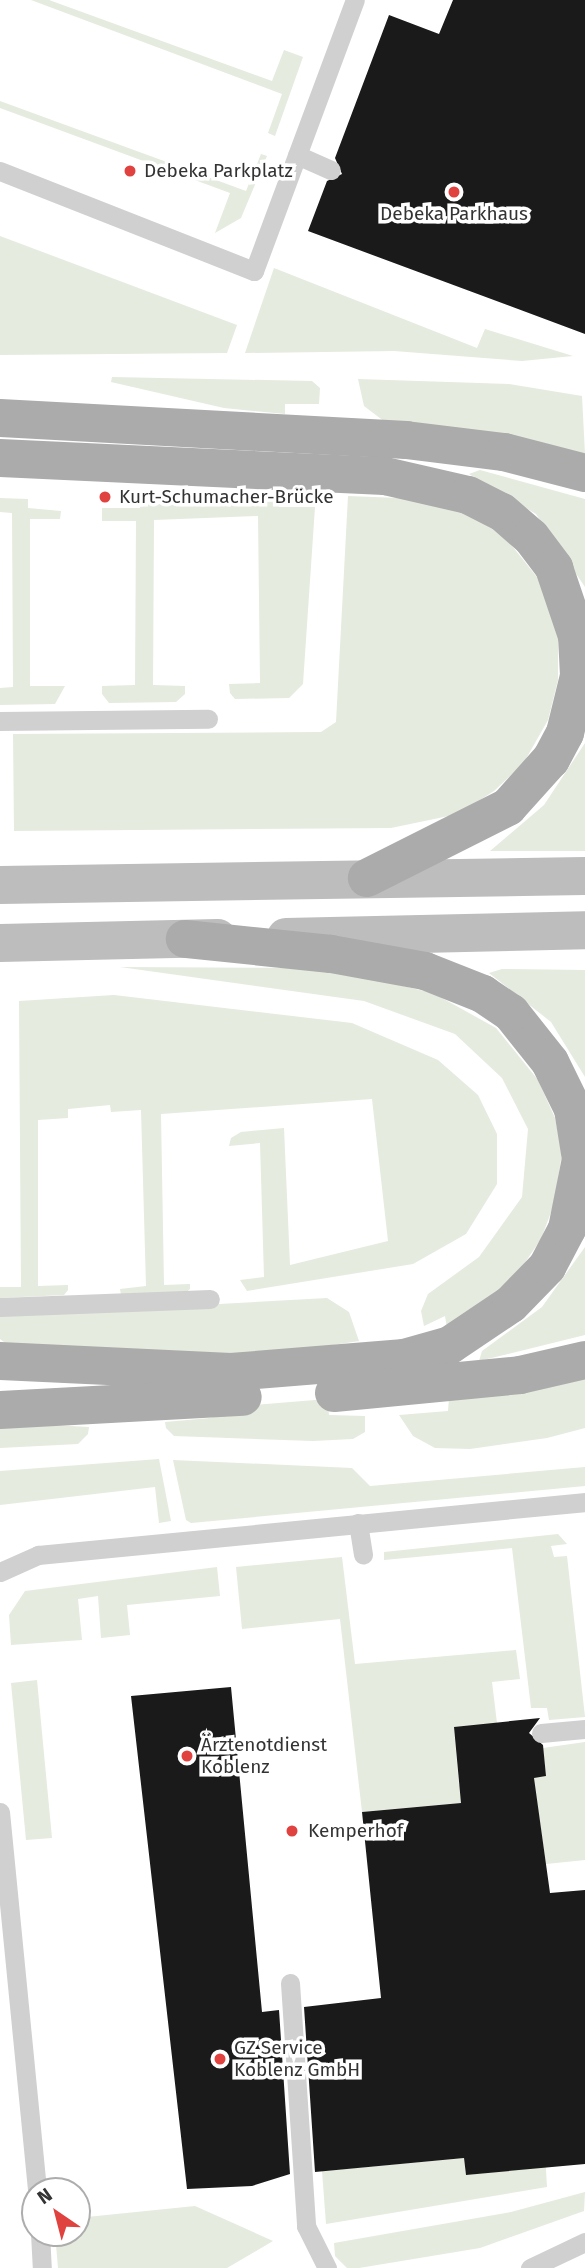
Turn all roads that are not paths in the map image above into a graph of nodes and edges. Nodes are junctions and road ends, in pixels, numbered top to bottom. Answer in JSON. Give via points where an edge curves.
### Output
{"nodes":[{"id":1,"x":355,"y":0,"type":"edge"},
{"id":2,"x":297,"y":155,"type":"junction"},
{"id":3,"x":331,"y":170,"type":"dead end"},
{"id":4,"x":0,"y":171,"type":"edge"},
{"id":5,"x":0,"y":418,"type":"edge"},
{"id":6,"x":0,"y":458,"type":"edge"},
{"id":7,"x":585,"y":473,"type":"edge"},
{"id":8,"x":208,"y":719,"type":"dead end"},
{"id":9,"x":0,"y":721,"type":"edge"},
{"id":10,"x":585,"y":876,"type":"edge"},
{"id":11,"x":367,"y":878,"type":"junction"},
{"id":12,"x":17,"y":885,"type":"edge"},
{"id":13,"x":585,"y":930,"type":"edge"},
{"id":14,"x":185,"y":939,"type":"junction"},
{"id":15,"x":17,"y":943,"type":"edge"},
{"id":16,"x":209,"y":1299,"type":"dead end"},
{"id":17,"x":0,"y":1307,"type":"edge"},
{"id":18,"x":585,"y":1360,"type":"edge"},
{"id":19,"x":0,"y":1362,"type":"edge"},
{"id":20,"x":436,"y":1368,"type":"junction"},
{"id":21,"x":328,"y":1381,"type":"junction"},
{"id":22,"x":0,"y":1410,"type":"edge"},
{"id":23,"x":585,"y":1502,"type":"edge"},
{"id":24,"x":358,"y":1523,"type":"junction"},
{"id":25,"x":363,"y":1555,"type":"dead end"},
{"id":26,"x":0,"y":1572,"type":"edge"},
{"id":27,"x":585,"y":1728,"type":"edge"},
{"id":28,"x":541,"y":1733,"type":"dead end"},
{"id":29,"x":0,"y":1812,"type":"edge"},
{"id":30,"x":290,"y":1983,"type":"dead end"},
{"id":31,"x":36,"y":2177,"type":"edge"},
{"id":32,"x":585,"y":2242,"type":"edge"},
{"id":33,"x":41,"y":2247,"type":"edge"},
{"id":34,"x":543,"y":2266,"type":"edge"},
{"id":35,"x":42,"y":2268,"type":"edge"},
{"id":36,"x":327,"y":2268,"type":"edge"}],
"edges":[{"from":1,"to":2,"type":"lane"},
{"from":2,"to":3,"type":"lane"},
{"from":2,"to":4,"type":"lane","via":[[254,271]]},
{"from":5,"to":7,"type":"main road","via":[[406,440],[505,452]]},
{"from":6,"to":11,"type":"main road","via":[[385,476],[468,495],[502,512],[531,537],[554,568],[577,636],[579,676],[560,742],[531,785],[508,807]]},
{"from":8,"to":9,"type":"lane"},
{"from":10,"to":11,"type":"main road"},
{"from":11,"to":12,"type":"main road"},
{"from":13,"to":14,"type":"main road"},
{"from":14,"to":15,"type":"main road"},
{"from":14,"to":20,"type":"main road","via":[[425,971],[483,994],[510,1013],[550,1062],[573,1109],[578,1134],[578,1186],[567,1229],[547,1267]]},
{"from":16,"to":17,"type":"lane"},
{"from":18,"to":20,"type":"main road","via":[[520,1375]]},
{"from":19,"to":21,"type":"main road"},
{"from":20,"to":21,"type":"main road"},
{"from":21,"to":22,"type":"main road"},
{"from":23,"to":24,"type":"lane"},
{"from":24,"to":25,"type":"lane"},
{"from":24,"to":26,"type":"lane","via":[[38,1555]]},
{"from":27,"to":28,"type":"lane"},
{"from":29,"to":31,"type":"lane"},
{"from":30,"to":36,"type":"lane","via":[[306,2226]]},
{"from":32,"to":34,"type":"lane"},
{"from":33,"to":35,"type":"lane"}]}
